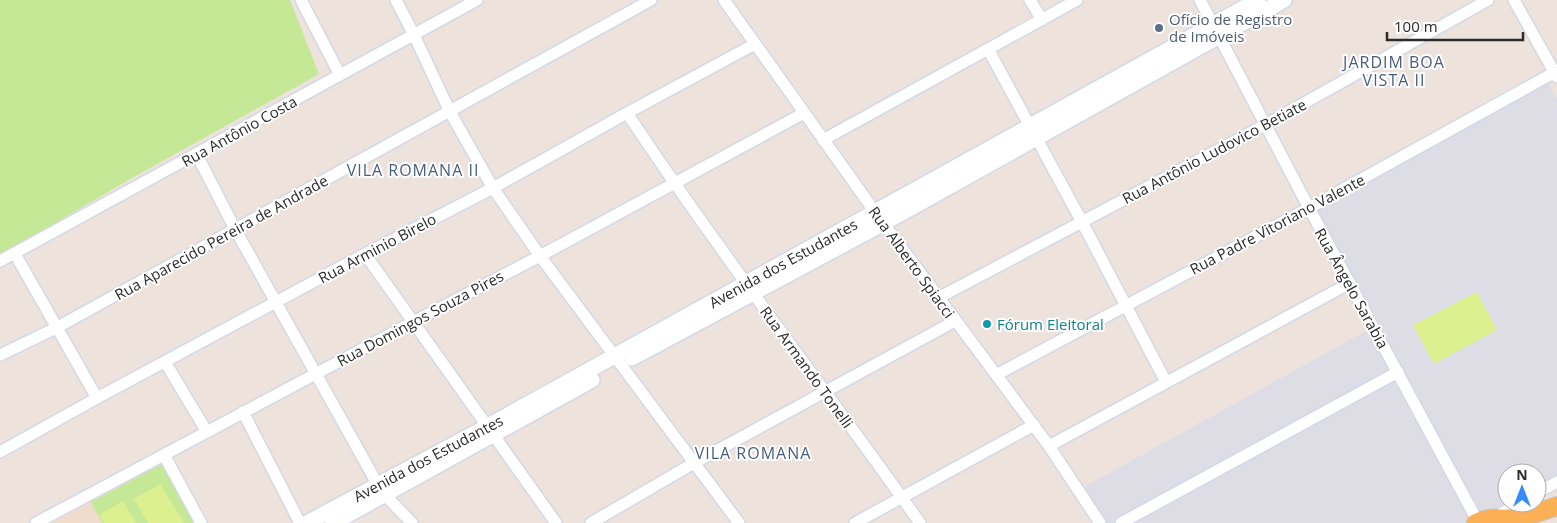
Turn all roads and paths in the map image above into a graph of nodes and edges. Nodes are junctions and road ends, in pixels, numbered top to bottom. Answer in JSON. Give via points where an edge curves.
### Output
{"nodes":[{"id":1,"x":302,"y":0,"type":"edge"},
{"id":2,"x":396,"y":0,"type":"edge"},
{"id":3,"x":477,"y":0,"type":"edge"},
{"id":4,"x":651,"y":0,"type":"edge"},
{"id":5,"x":724,"y":0,"type":"edge"},
{"id":6,"x":1030,"y":0,"type":"edge"},
{"id":7,"x":1078,"y":0,"type":"edge"},
{"id":8,"x":1200,"y":0,"type":"edge"},
{"id":9,"x":1258,"y":0,"type":"edge"},
{"id":10,"x":1284,"y":0,"type":"edge"},
{"id":11,"x":1488,"y":0,"type":"edge"},
{"id":12,"x":1514,"y":0,"type":"edge"},
{"id":13,"x":1042,"y":20,"type":"junction"},
{"id":14,"x":1216,"y":30,"type":"junction"},
{"id":15,"x":414,"y":35,"type":"junction"},
{"id":16,"x":755,"y":44,"type":"junction"},
{"id":17,"x":988,"y":49,"type":"junction"},
{"id":18,"x":1556,"y":74,"type":"edge"},
{"id":19,"x":340,"y":75,"type":"junction"},
{"id":20,"x":450,"y":112,"type":"junction"},
{"id":21,"x":627,"y":113,"type":"junction"},
{"id":22,"x":804,"y":113,"type":"junction"},
{"id":23,"x":1265,"y":125,"type":"junction"},
{"id":24,"x":1033,"y":132,"type":"junction"},
{"id":25,"x":823,"y":140,"type":"junction"},
{"id":26,"x":196,"y":155,"type":"junction"},
{"id":27,"x":673,"y":183,"type":"junction"},
{"id":28,"x":493,"y":188,"type":"junction"},
{"id":29,"x":1309,"y":208,"type":"junction"},
{"id":30,"x":879,"y":217,"type":"junction"},
{"id":31,"x":1082,"y":222,"type":"junction"},
{"id":32,"x":235,"y":229,"type":"junction"},
{"id":33,"x":15,"y":254,"type":"junction"},
{"id":34,"x":365,"y":254,"type":"junction"},
{"id":35,"x":540,"y":256,"type":"junction"},
{"id":36,"x":0,"y":261,"type":"edge"},
{"id":37,"x":1350,"y":283,"type":"junction"},
{"id":38,"x":749,"y":288,"type":"junction"},
{"id":39,"x":938,"y":298,"type":"junction"},
{"id":40,"x":276,"y":302,"type":"junction"},
{"id":41,"x":1126,"y":306,"type":"junction"},
{"id":42,"x":956,"y":321,"type":"junction"},
{"id":43,"x":413,"y":322,"type":"junction"},
{"id":44,"x":56,"y":328,"type":"junction"},
{"id":45,"x":0,"y":355,"type":"edge"},
{"id":46,"x":618,"y":360,"type":"junction"},
{"id":47,"x":165,"y":362,"type":"junction"},
{"id":48,"x":1398,"y":372,"type":"junction"},
{"id":49,"x":316,"y":374,"type":"junction"},
{"id":50,"x":996,"y":375,"type":"junction"},
{"id":51,"x":1166,"y":382,"type":"junction"},
{"id":52,"x":826,"y":392,"type":"junction"},
{"id":53,"x":97,"y":398,"type":"junction"},
{"id":54,"x":243,"y":412,"type":"junction"},
{"id":55,"x":1034,"y":425,"type":"junction"},
{"id":56,"x":491,"y":430,"type":"junction"},
{"id":57,"x":207,"y":432,"type":"junction"},
{"id":58,"x":1050,"y":446,"type":"junction"},
{"id":59,"x":0,"y":452,"type":"edge"},
{"id":60,"x":164,"y":455,"type":"junction"},
{"id":61,"x":694,"y":463,"type":"junction"},
{"id":62,"x":381,"y":490,"type":"junction"},
{"id":63,"x":902,"y":498,"type":"junction"},
{"id":64,"x":1557,"y":506,"type":"edge"},
{"id":65,"x":1519,"y":515,"type":"edge"},
{"id":66,"x":1483,"y":521,"type":"edge"},
{"id":67,"x":36,"y":523,"type":"edge"},
{"id":68,"x":201,"y":523,"type":"edge"},
{"id":69,"x":300,"y":523,"type":"edge"},
{"id":70,"x":307,"y":523,"type":"edge"},
{"id":71,"x":333,"y":523,"type":"edge"},
{"id":72,"x":412,"y":523,"type":"edge"},
{"id":73,"x":556,"y":523,"type":"edge"},
{"id":74,"x":591,"y":523,"type":"edge"},
{"id":75,"x":739,"y":523,"type":"edge"},
{"id":76,"x":855,"y":523,"type":"edge"},
{"id":77,"x":920,"y":523,"type":"edge"},
{"id":78,"x":1100,"y":523,"type":"edge"},
{"id":79,"x":1121,"y":523,"type":"edge"}],
"edges":[{"from":1,"to":19,"type":"street"},
{"from":2,"to":15,"type":"street"},
{"from":3,"to":15,"type":"street","name":"Rua Antônio Costa"},
{"from":4,"to":20,"type":"street","name":"Rua Aparecido Pereira de Andrade"},
{"from":5,"to":16,"type":"street","name":"Rua Alberto Spiacci"},
{"from":6,"to":13,"type":"street"},
{"from":7,"to":13,"type":"street"},
{"from":8,"to":14,"type":"street","name":"Rua Ângelo Sarabia"},
{"from":9,"to":14,"type":"street","name":"Avenida dos Estudantes"},
{"from":10,"to":14,"type":"street","name":"Avenida dos Estudantes"},
{"from":11,"to":23,"type":"street","name":"Rua Antônio Ludovico Betiate"},
{"from":12,"to":18,"type":"street"},
{"from":13,"to":17,"type":"street"},
{"from":14,"to":23,"type":"street","name":"Rua Ângelo Sarabia"},
{"from":14,"to":24,"type":"street","name":"Avenida dos Estudantes"},
{"from":15,"to":19,"type":"street","name":"Rua Antônio Costa"},
{"from":15,"to":20,"type":"street"},
{"from":16,"to":21,"type":"street","name":"Rua Arminio Birelo"},
{"from":16,"to":22,"type":"street","name":"Rua Alberto Spiacci"},
{"from":17,"to":24,"type":"street"},
{"from":17,"to":25,"type":"street"},
{"from":18,"to":29,"type":"street","name":"Rua Padre Vitoriano Valente"},
{"from":19,"to":26,"type":"street","name":"Rua Antônio Costa"},
{"from":20,"to":28,"type":"street"},
{"from":20,"to":32,"type":"street","name":"Rua Aparecido Pereira de Andrade"},
{"from":21,"to":27,"type":"street","name":"Rua Armando Tonelli"},
{"from":21,"to":28,"type":"street","name":"Rua Arminio Birelo"},
{"from":22,"to":25,"type":"street","name":"Rua Alberto Spiacci"},
{"from":22,"to":27,"type":"street","name":"Rua Domingos Souza Pires"},
{"from":23,"to":29,"type":"street","name":"Rua Ângelo Sarabia"},
{"from":23,"to":31,"type":"street","name":"Rua Antônio Ludovico Betiate"},
{"from":24,"to":30,"type":"street","name":"Avenida dos Estudantes"},
{"from":24,"to":31,"type":"street"},
{"from":25,"to":30,"type":"street","name":"Rua Alberto Spiacci"},
{"from":26,"to":32,"type":"street"},
{"from":26,"to":33,"type":"street","name":"Rua Antônio Costa"},
{"from":27,"to":35,"type":"street","name":"Rua Domingos Souza Pires"},
{"from":27,"to":38,"type":"street","name":"Rua Armando Tonelli"},
{"from":28,"to":34,"type":"street","name":"Rua Arminio Birelo"},
{"from":28,"to":35,"type":"street"},
{"from":29,"to":37,"type":"street","name":"Rua Ângelo Sarabia"},
{"from":29,"to":41,"type":"street","name":"Rua Padre Vitoriano Valente"},
{"from":30,"to":38,"type":"street","name":"Avenida dos Estudantes"},
{"from":30,"to":39,"type":"street","name":"Rua Alberto Spiacci"},
{"from":31,"to":39,"type":"street","name":"Rua Antônio Ludovico Betiate"},
{"from":31,"to":41,"type":"street"},
{"from":32,"to":40,"type":"street"},
{"from":32,"to":44,"type":"street","name":"Rua Aparecido Pereira de Andrade"},
{"from":33,"to":36,"type":"street","name":"Rua Antônio Costa"},
{"from":33,"to":44,"type":"street"},
{"from":34,"to":40,"type":"street","name":"Rua Arminio Birelo"},
{"from":34,"to":43,"type":"street"},
{"from":35,"to":43,"type":"street","name":"Rua Domingos Souza Pires"},
{"from":35,"to":46,"type":"street"},
{"from":37,"to":48,"type":"street","name":"Rua Ângelo Sarabia"},
{"from":37,"to":51,"type":"street"},
{"from":38,"to":46,"type":"street","name":"Avenida dos Estudantes"},
{"from":38,"to":52,"type":"street","name":"Rua Armando Tonelli"},
{"from":39,"to":42,"type":"street","name":"Rua Alberto Spiacci"},
{"from":40,"to":47,"type":"street","name":"Rua Arminio Birelo"},
{"from":40,"to":49,"type":"street"},
{"from":41,"to":50,"type":"street","name":"Rua Padre Vitoriano Valente"},
{"from":41,"to":51,"type":"street"},
{"from":42,"to":50,"type":"street","name":"Rua Alberto Spiacci"},
{"from":42,"to":52,"type":"street"},
{"from":43,"to":49,"type":"street","name":"Rua Domingos Souza Pires"},
{"from":43,"to":56,"type":"street"},
{"from":44,"to":45,"type":"street","name":"Rua Aparecido Pereira de Andrade"},
{"from":44,"to":53,"type":"street"},
{"from":46,"to":56,"type":"street","name":"Avenida dos Estudantes"},
{"from":46,"to":61,"type":"street"},
{"from":47,"to":53,"type":"street","name":"Rua Arminio Birelo"},
{"from":47,"to":57,"type":"street"},
{"from":48,"to":66,"type":"street","name":"Rua Ângelo Sarabia"},
{"from":48,"to":79,"type":"street"},
{"from":49,"to":54,"type":"street","name":"Rua Domingos Souza Pires"},
{"from":49,"to":62,"type":"street"},
{"from":50,"to":55,"type":"street","name":"Rua Alberto Spiacci"},
{"from":51,"to":58,"type":"street"},
{"from":52,"to":61,"type":"street"},
{"from":52,"to":63,"type":"street","name":"Rua Armando Tonelli"},
{"from":53,"to":59,"type":"street","name":"Rua Arminio Birelo"},
{"from":54,"to":57,"type":"street","name":"Rua Domingos Souza Pires"},
{"from":54,"to":69,"type":"street"},
{"from":55,"to":58,"type":"street","name":"Rua Alberto Spiacci"},
{"from":55,"to":63,"type":"street"},
{"from":56,"to":62,"type":"street","name":"Avenida dos Estudantes"},
{"from":56,"to":73,"type":"street"},
{"from":57,"to":60,"type":"street","name":"Rua Domingos Souza Pires"},
{"from":58,"to":78,"type":"street","name":"Rua Alberto Spiacci"},
{"from":60,"to":67,"type":"street","name":"Rua Domingos Souza Pires"},
{"from":60,"to":68,"type":"street"},
{"from":61,"to":74,"type":"street"},
{"from":61,"to":75,"type":"street"},
{"from":62,"to":70,"type":"street","name":"Avenida dos Estudantes"},
{"from":62,"to":71,"type":"street","name":"Avenida dos Estudantes"},
{"from":62,"to":72,"type":"street"},
{"from":63,"to":76,"type":"street"},
{"from":63,"to":77,"type":"street","name":"Rua Armando Tonelli"},
{"from":64,"to":65,"type":"main road"},
{"from":65,"to":66,"type":"main road"}]}
